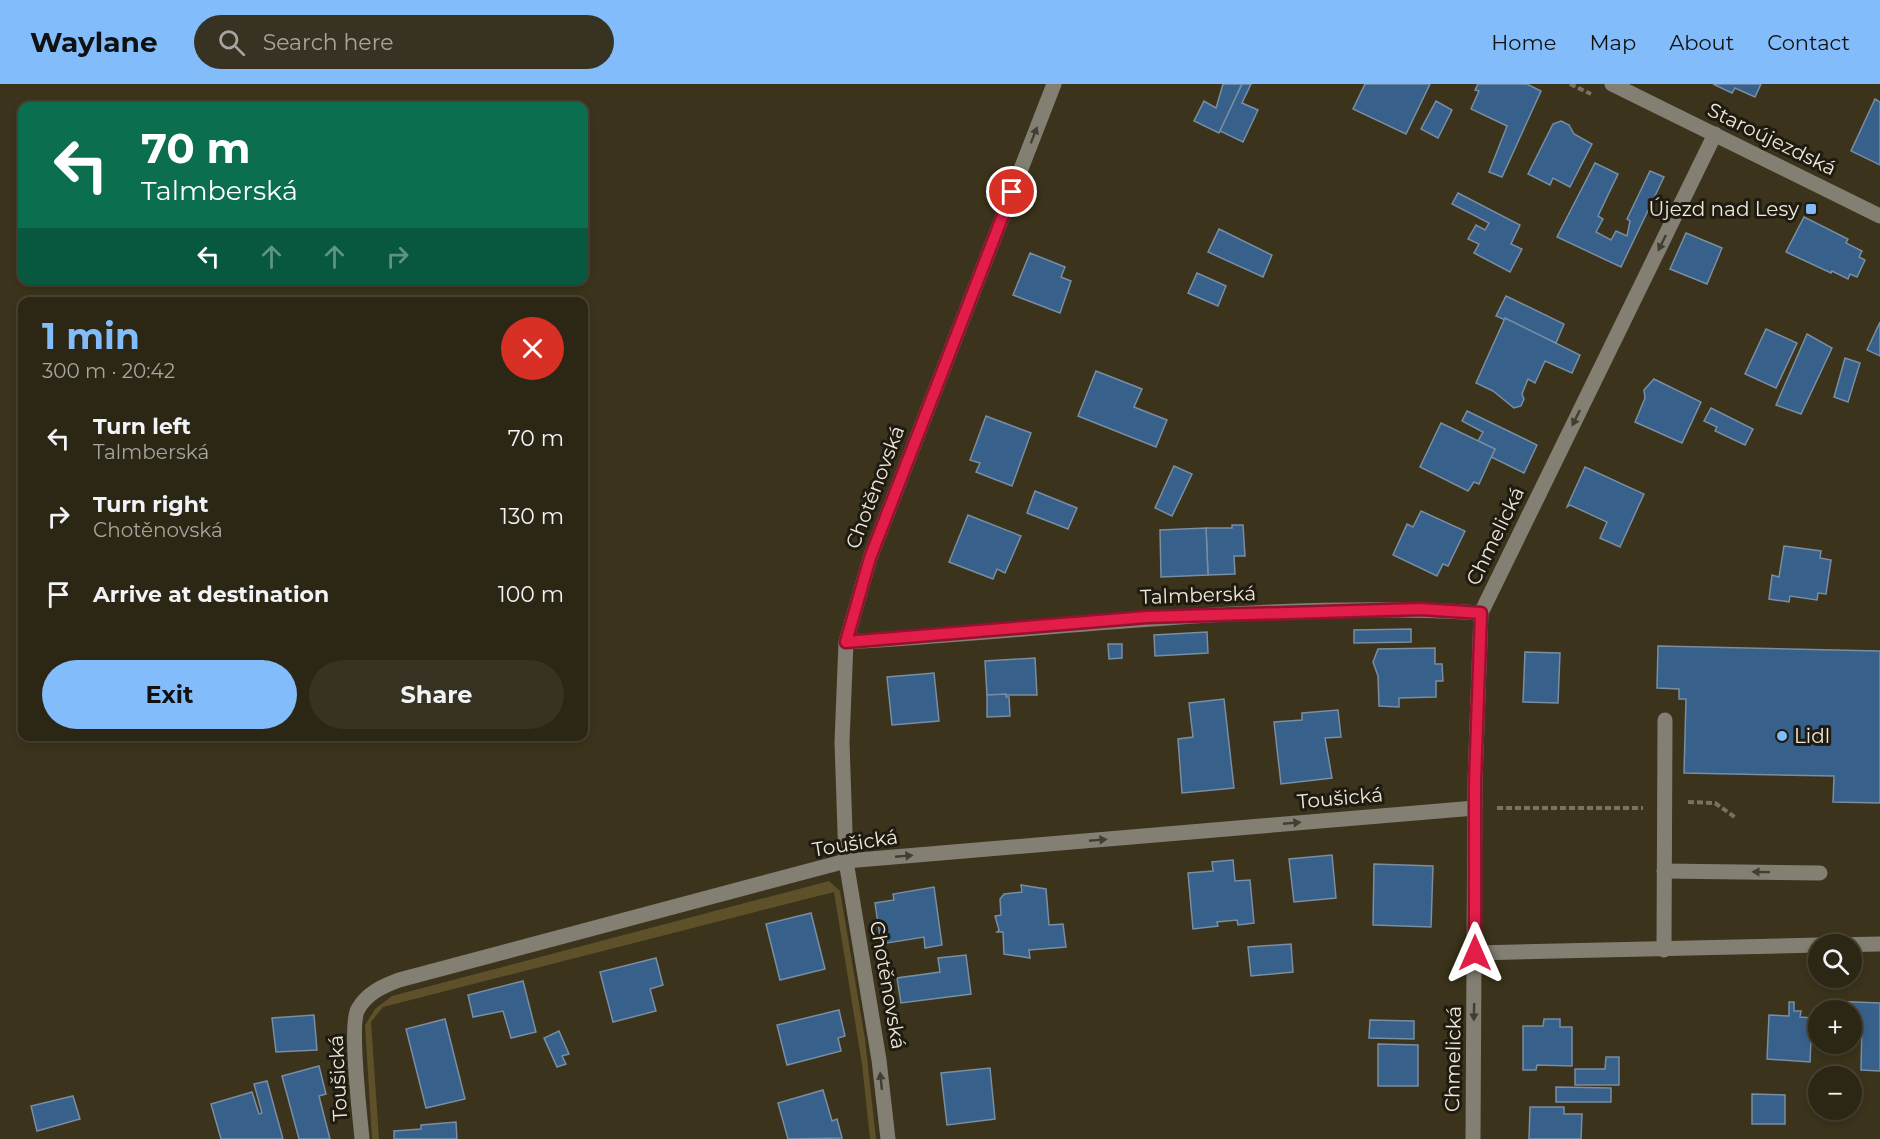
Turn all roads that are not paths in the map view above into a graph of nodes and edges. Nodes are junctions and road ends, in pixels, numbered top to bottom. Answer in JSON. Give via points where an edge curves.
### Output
{"nodes":[{"id":1,"x":1054,"y":84,"type":"edge"},
{"id":2,"x":1612,"y":84,"type":"edge"},
{"id":3,"x":1715,"y":134,"type":"junction"},
{"id":4,"x":1880,"y":216,"type":"edge"},
{"id":5,"x":1481,"y":613,"type":"junction"},
{"id":6,"x":846,"y":642,"type":"junction"},
{"id":7,"x":1665,"y":720,"type":"dead end"},
{"id":8,"x":1475,"y":807,"type":"junction"},
{"id":9,"x":846,"y":861,"type":"junction"},
{"id":10,"x":1664,"y":871,"type":"junction"},
{"id":11,"x":1820,"y":873,"type":"dead end"},
{"id":12,"x":1862,"y":944,"type":"edge"},
{"id":13,"x":1880,"y":944,"type":"edge"},
{"id":14,"x":1808,"y":945,"type":"edge"},
{"id":15,"x":1664,"y":950,"type":"junction"},
{"id":16,"x":1475,"y":953,"type":"junction"},
{"id":17,"x":362,"y":1139,"type":"edge"},
{"id":18,"x":888,"y":1139,"type":"edge"},
{"id":19,"x":1473,"y":1139,"type":"edge"}],
"edges":[{"from":6,"to":1,"type":"street","name":"Chotěnovská","one_way":true,"via":[[870,558]]},
{"from":2,"to":3,"type":"street","name":"Staroújezdská"},
{"from":3,"to":4,"type":"street","name":"Staroújezdská"},
{"from":3,"to":5,"type":"street","name":"Chmelická","one_way":true},
{"from":5,"to":6,"type":"street","name":"Talmberská","via":[[1420,609],[1147,617]]},
{"from":5,"to":8,"type":"street","name":"Chmelická"},
{"from":6,"to":9,"type":"street","name":"Chotěnovská","via":[[842,742]]},
{"from":7,"to":10,"type":"street"},
{"from":9,"to":8,"type":"street","name":"Toušická","one_way":true},
{"from":8,"to":16,"type":"street","name":"Chmelická"},
{"from":9,"to":17,"type":"street","name":"Toušická","via":[[375,989],[357,1010]]},
{"from":18,"to":9,"type":"street","name":"Chotěnovská","one_way":true},
{"from":11,"to":10,"type":"street","one_way":true},
{"from":10,"to":15,"type":"street"},
{"from":12,"to":13,"type":"street"},
{"from":14,"to":15,"type":"street"},
{"from":15,"to":16,"type":"street"},
{"from":16,"to":19,"type":"street","name":"Chmelická","one_way":true}]}
